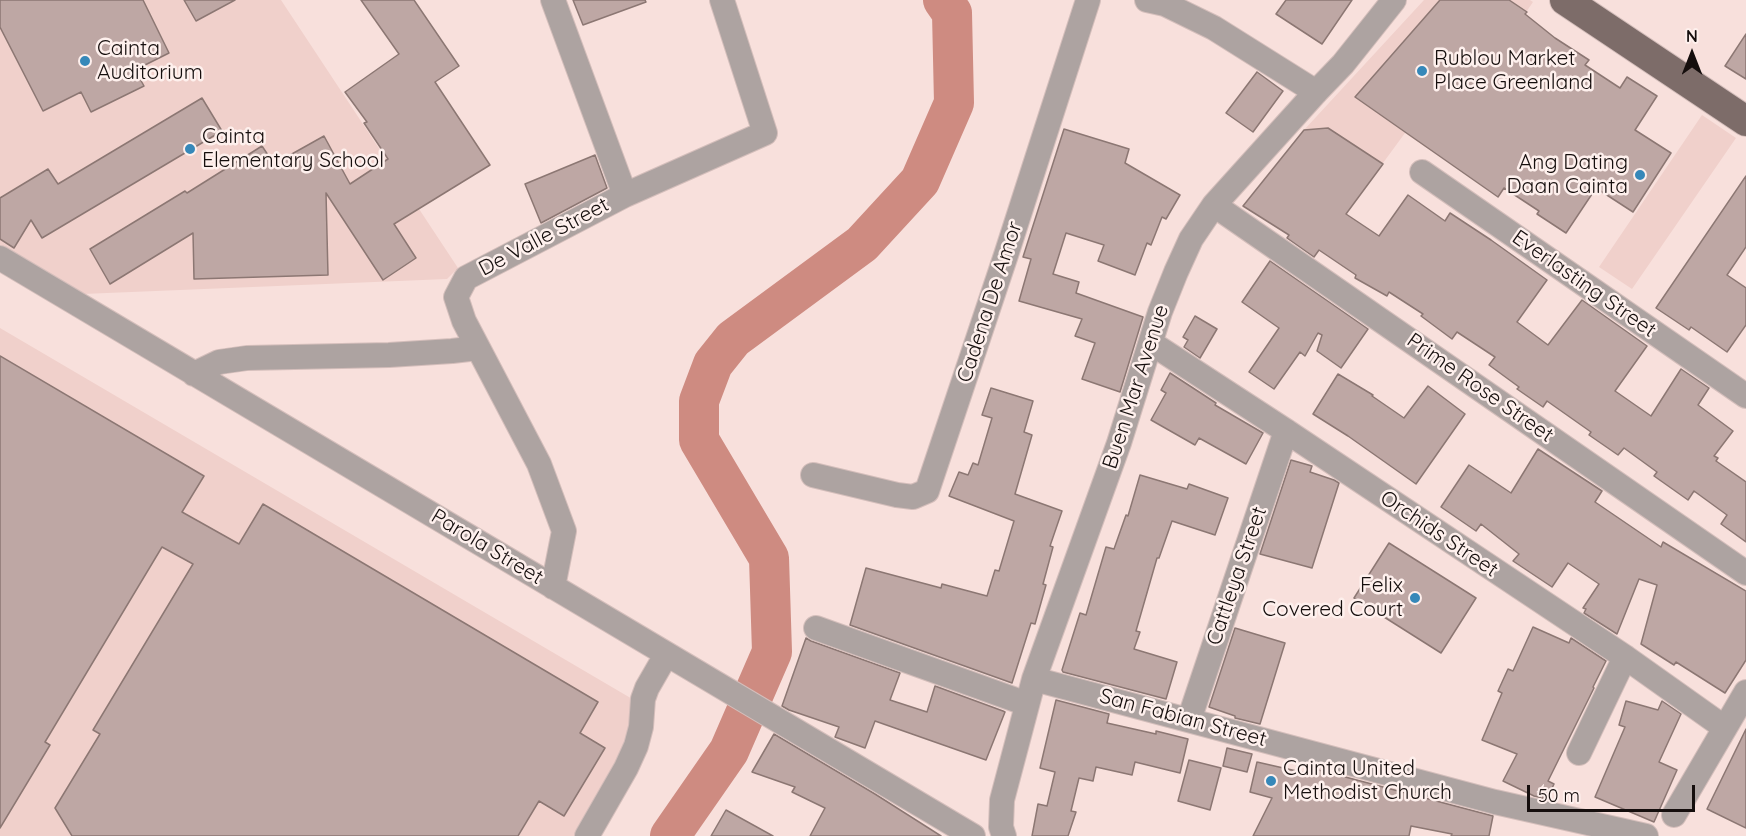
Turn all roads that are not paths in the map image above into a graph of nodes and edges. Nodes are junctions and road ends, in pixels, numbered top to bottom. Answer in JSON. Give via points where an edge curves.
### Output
{"nodes":[{"id":1,"x":553,"y":0,"type":"edge"},
{"id":2,"x":722,"y":0,"type":"edge"},
{"id":3,"x":1088,"y":0,"type":"edge"},
{"id":4,"x":1147,"y":0,"type":"edge"},
{"id":5,"x":1394,"y":0,"type":"edge"},
{"id":6,"x":1565,"y":0,"type":"edge"},
{"id":7,"x":1316,"y":92,"type":"junction"},
{"id":8,"x":1746,"y":121,"type":"edge"},
{"id":9,"x":1422,"y":172,"type":"dead end"},
{"id":10,"x":625,"y":195,"type":"junction"},
{"id":11,"x":1214,"y":205,"type":"junction"},
{"id":12,"x":0,"y":258,"type":"edge"},
{"id":13,"x":1151,"y":343,"type":"junction"},
{"id":14,"x":478,"y":348,"type":"junction"},
{"id":15,"x":195,"y":374,"type":"junction"},
{"id":16,"x":1746,"y":396,"type":"edge"},
{"id":17,"x":1286,"y":431,"type":"junction"},
{"id":18,"x":813,"y":475,"type":"dead end"},
{"id":19,"x":1746,"y":573,"type":"edge"},
{"id":20,"x":553,"y":587,"type":"junction"},
{"id":21,"x":816,"y":628,"type":"dead end"},
{"id":22,"x":666,"y":655,"type":"junction"},
{"id":23,"x":1625,"y":657,"type":"junction"},
{"id":24,"x":1034,"y":679,"type":"junction"},
{"id":25,"x":1746,"y":692,"type":"edge"},
{"id":26,"x":1027,"y":704,"type":"junction"},
{"id":27,"x":1189,"y":720,"type":"junction"},
{"id":28,"x":1725,"y":728,"type":"junction"},
{"id":29,"x":1580,"y":753,"type":"dead end"},
{"id":30,"x":1674,"y":815,"type":"dead end"},
{"id":31,"x":586,"y":836,"type":"edge"},
{"id":32,"x":974,"y":836,"type":"edge"},
{"id":33,"x":1004,"y":836,"type":"edge"},
{"id":34,"x":1646,"y":836,"type":"edge"}],
"edges":[{"from":1,"to":10,"type":"street"},
{"from":2,"to":10,"type":"street","name":"De Valle Street","via":[[765,134]]},
{"from":3,"to":18,"type":"street","name":"Cadena De Amor","via":[[927,491],[913,497],[897,495]]},
{"from":4,"to":7,"type":"street","via":[[1165,4],[1214,28]]},
{"from":5,"to":7,"type":"street","name":"Buen Mar Avenue"},
{"from":6,"to":8,"type":"main road"},
{"from":7,"to":11,"type":"street","name":"Buen Mar Avenue"},
{"from":9,"to":16,"type":"street","name":"Everlasting Street"},
{"from":10,"to":14,"type":"street","name":"De Valle Street","via":[[466,278],[456,297]]},
{"from":11,"to":13,"type":"street","name":"Buen Mar Avenue","via":[[1191,239]]},
{"from":11,"to":19,"type":"street","name":"Prime Rose Street"},
{"from":12,"to":15,"type":"street","name":"Parola Street"},
{"from":13,"to":17,"type":"street","name":"Orchids Street"},
{"from":13,"to":24,"type":"street","name":"Buen Mar Avenue"},
{"from":14,"to":15,"type":"street","via":[[389,355],[247,358],[219,362]]},
{"from":14,"to":20,"type":"street","name":"De Valle Street","via":[[540,464],[564,531]]},
{"from":15,"to":20,"type":"street","name":"Parola Street"},
{"from":17,"to":23,"type":"street","name":"Orchids Street"},
{"from":17,"to":27,"type":"street","name":"Cattleya Street"},
{"from":20,"to":22,"type":"street","name":"Parola Street"},
{"from":21,"to":26,"type":"street"},
{"from":22,"to":31,"type":"street","via":[[643,699],[636,746]]},
{"from":22,"to":32,"type":"street","name":"Parola Street"},
{"from":23,"to":28,"type":"street","name":"Orchids Street"},
{"from":23,"to":29,"type":"street"},
{"from":24,"to":26,"type":"street","name":"Buen Mar Avenue"},
{"from":24,"to":27,"type":"street","name":"San Fabian Street"},
{"from":25,"to":28,"type":"street"},
{"from":26,"to":33,"type":"street","name":"Buen Mar Avenue","via":[[1002,800]]},
{"from":27,"to":34,"type":"street","name":"San Fabian Street","via":[[1495,802]]},
{"from":28,"to":30,"type":"street"}]}
